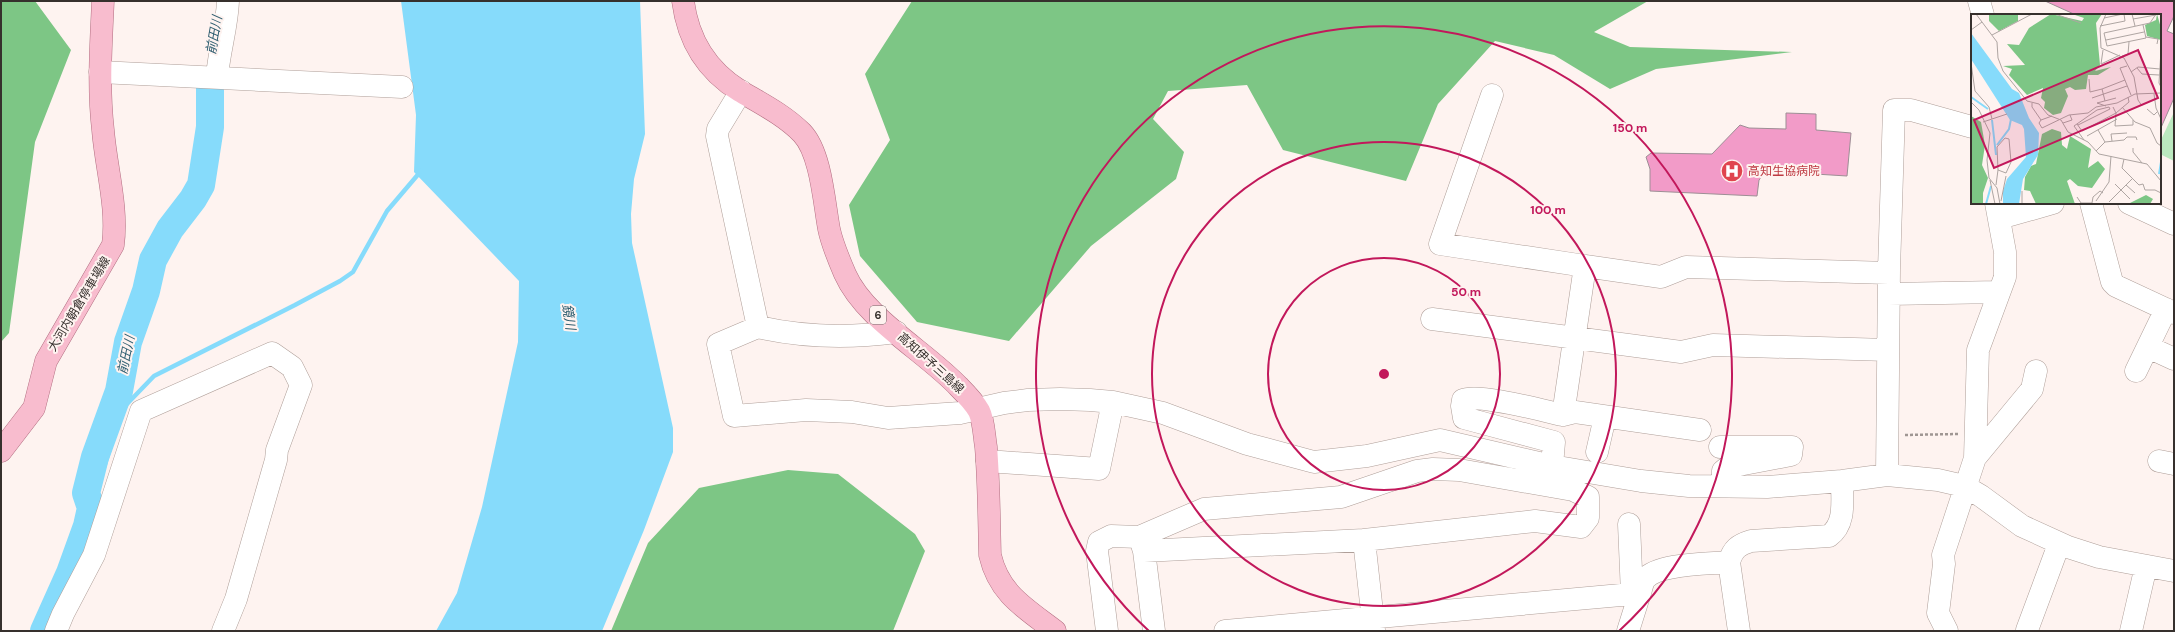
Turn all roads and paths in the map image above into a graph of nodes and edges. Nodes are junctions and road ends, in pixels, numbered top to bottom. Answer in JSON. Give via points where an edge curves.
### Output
{"nodes":[{"id":1,"x":103,"y":1,"type":"edge"},
{"id":2,"x":228,"y":1,"type":"edge"},
{"id":3,"x":683,"y":1,"type":"edge"},
{"id":4,"x":1979,"y":1,"type":"edge"},
{"id":5,"x":1983,"y":14,"type":"edge"},
{"id":6,"x":100,"y":72,"type":"junction"},
{"id":7,"x":217,"y":77,"type":"junction"},
{"id":8,"x":402,"y":87,"type":"dead end"},
{"id":9,"x":741,"y":91,"type":"junction"},
{"id":10,"x":1492,"y":95,"type":"dead end"},
{"id":11,"x":1971,"y":127,"type":"edge"},
{"id":12,"x":2045,"y":204,"type":"edge"},
{"id":13,"x":2091,"y":204,"type":"edge"},
{"id":14,"x":2131,"y":204,"type":"edge"},
{"id":15,"x":1998,"y":210,"type":"edge"},
{"id":16,"x":2174,"y":224,"type":"edge"},
{"id":17,"x":1585,"y":266,"type":"junction"},
{"id":18,"x":1889,"y":273,"type":"junction"},
{"id":19,"x":1999,"y":292,"type":"junction"},
{"id":20,"x":1889,"y":294,"type":"junction"},
{"id":21,"x":2170,"y":311,"type":"edge"},
{"id":22,"x":1432,"y":319,"type":"dead end"},
{"id":23,"x":758,"y":327,"type":"junction"},
{"id":24,"x":896,"y":332,"type":"junction"},
{"id":25,"x":1575,"y":338,"type":"junction"},
{"id":26,"x":2148,"y":347,"type":"junction"},
{"id":27,"x":1888,"y":350,"type":"junction"},
{"id":28,"x":2174,"y":360,"type":"edge"},
{"id":29,"x":2036,"y":371,"type":"dead end"},
{"id":30,"x":2136,"y":371,"type":"dead end"},
{"id":31,"x":1113,"y":402,"type":"junction"},
{"id":32,"x":979,"y":411,"type":"junction"},
{"id":33,"x":1563,"y":415,"type":"junction"},
{"id":34,"x":1605,"y":417,"type":"junction"},
{"id":35,"x":1700,"y":430,"type":"dead end"},
{"id":36,"x":1962,"y":434,"type":"dead end"},
{"id":37,"x":1887,"y":436,"type":"junction"},
{"id":38,"x":1720,"y":447,"type":"dead end"},
{"id":39,"x":1,"y":451,"type":"edge"},
{"id":40,"x":1597,"y":452,"type":"dead end"},
{"id":41,"x":1974,"y":458,"type":"junction"},
{"id":42,"x":987,"y":461,"type":"junction"},
{"id":43,"x":1552,"y":466,"type":"junction"},
{"id":44,"x":1887,"y":475,"type":"junction"},
{"id":45,"x":1842,"y":481,"type":"junction"},
{"id":46,"x":1722,"y":486,"type":"junction"},
{"id":47,"x":1964,"y":486,"type":"junction"},
{"id":48,"x":1629,"y":524,"type":"dead end"},
{"id":49,"x":1364,"y":540,"type":"junction"},
{"id":50,"x":1142,"y":544,"type":"junction"},
{"id":51,"x":2059,"y":544,"type":"junction"},
{"id":52,"x":1729,"y":562,"type":"junction"},
{"id":53,"x":2146,"y":566,"type":"junction"},
{"id":54,"x":2174,"y":571,"type":"edge"},
{"id":55,"x":1636,"y":595,"type":"junction"},
{"id":56,"x":1373,"y":624,"type":"edge"},
{"id":57,"x":2027,"y":630,"type":"edge"},
{"id":58,"x":56,"y":631,"type":"edge"},
{"id":59,"x":223,"y":631,"type":"edge"},
{"id":60,"x":1055,"y":631,"type":"edge"},
{"id":61,"x":1107,"y":631,"type":"edge"},
{"id":62,"x":1154,"y":631,"type":"edge"},
{"id":63,"x":1225,"y":631,"type":"edge"},
{"id":64,"x":1628,"y":631,"type":"edge"},
{"id":65,"x":1739,"y":631,"type":"edge"},
{"id":66,"x":1948,"y":631,"type":"edge"},
{"id":67,"x":2130,"y":631,"type":"edge"}],
"edges":[{"from":1,"to":6,"type":"main road","name":"大河内朝倉停車場線"},
{"from":2,"to":7,"type":"street"},
{"from":3,"to":9,"type":"main road","name":"高知伊予三島線","number":"6","via":[[692,38],[699,52],[722,78]]},
{"from":4,"to":5,"type":"street"},
{"from":6,"to":7,"type":"street"},
{"from":6,"to":39,"type":"main road","name":"大河内朝倉停車場線","via":[[103,129],[116,227],[113,245],[46,361],[34,408]]},
{"from":7,"to":8,"type":"street"},
{"from":9,"to":23,"type":"street","via":[[718,129],[717,136]]},
{"from":9,"to":24,"type":"main road","name":"高知伊予三島線","number":"6","via":[[770,108],[803,134],[819,169],[830,231],[845,275],[858,296]]},
{"from":10,"to":17,"type":"street","via":[[1440,244]]},
{"from":11,"to":18,"type":"street","via":[[1911,110],[1894,110]]},
{"from":12,"to":15,"type":"street"},
{"from":13,"to":21,"type":"street","via":[[2112,282]]},
{"from":14,"to":16,"type":"street"},
{"from":15,"to":19,"type":"street","via":[[2005,258],[2005,277]]},
{"from":17,"to":18,"type":"street","via":[[1661,277],[1686,267]]},
{"from":17,"to":25,"type":"street"},
{"from":18,"to":20,"type":"street"},
{"from":19,"to":20,"type":"street"},
{"from":19,"to":41,"type":"street","via":[[1977,358]]},
{"from":20,"to":27,"type":"street"},
{"from":21,"to":26,"type":"street"},
{"from":22,"to":25,"type":"street"},
{"from":23,"to":24,"type":"street","via":[[786,333],[868,336]]},
{"from":23,"to":32,"type":"street","via":[[718,344],[734,416],[806,410],[852,412],[888,418]]},
{"from":24,"to":32,"type":"main road","name":"高知伊予三島線","number":"6","via":[[951,378]]},
{"from":25,"to":27,"type":"street","via":[[1682,352],[1713,345]]},
{"from":25,"to":33,"type":"street"},
{"from":26,"to":28,"type":"street"},
{"from":26,"to":30,"type":"street"},
{"from":27,"to":37,"type":"street"},
{"from":29,"to":41,"type":"street","via":[[2032,389]]},
{"from":31,"to":32,"type":"street","via":[[1028,400],[1004,403]]},
{"from":31,"to":42,"type":"street","via":[[1100,469]]},
{"from":31,"to":43,"type":"street","via":[[1163,413],[1247,444],[1314,462],[1367,456],[1440,440]]},
{"from":32,"to":42,"type":"main road","name":"高知伊予三島線","number":"6"},
{"from":33,"to":34,"type":"street","via":[[1575,412]]},
{"from":33,"to":43,"type":"street","via":[[1484,398],[1468,397],[1463,400],[1464,418],[1554,442]]},
{"from":34,"to":35,"type":"street"},
{"from":34,"to":40,"type":"street"},
{"from":36,"to":37,"type":"path"},
{"from":37,"to":44,"type":"street"},
{"from":38,"to":46,"type":"street","via":[[1792,447],[1791,455],[1728,467],[1723,471]]},
{"from":41,"to":47,"type":"street"},
{"from":42,"to":60,"type":"main road","name":"高知伊予三島線","number":"6","via":[[990,555],[993,568],[1007,592]]},
{"from":43,"to":46,"type":"street","via":[[1641,481],[1688,486]]},
{"from":44,"to":45,"type":"street"},
{"from":44,"to":47,"type":"street","via":[[1938,480]]},
{"from":45,"to":46,"type":"street"},
{"from":45,"to":52,"type":"street","via":[[1841,520],[1837,530],[1829,536],[1739,544],[1732,551]]},
{"from":47,"to":51,"type":"street","via":[[2022,526]]},
{"from":47,"to":66,"type":"street","via":[[1943,554],[1938,613]]},
{"from":48,"to":55,"type":"street"},
{"from":49,"to":50,"type":"street"},
{"from":49,"to":50,"type":"street","via":[[1535,521],[1582,527],[1588,518],[1588,497],[1573,490],[1459,470],[1433,469],[1417,471],[1341,497],[1204,509]]},
{"from":49,"to":56,"type":"street"},
{"from":50,"to":61,"type":"street","via":[[1111,536],[1100,542],[1097,551]]},
{"from":50,"to":62,"type":"street"},
{"from":51,"to":53,"type":"street","via":[[2099,558]]},
{"from":51,"to":57,"type":"street"},
{"from":52,"to":55,"type":"street","via":[[1671,567],[1656,572],[1646,579]]},
{"from":52,"to":65,"type":"street"},
{"from":53,"to":54,"type":"street"},
{"from":53,"to":67,"type":"street"},
{"from":55,"to":56,"type":"street"},
{"from":55,"to":64,"type":"street"},
{"from":56,"to":63,"type":"street"},
{"from":58,"to":59,"type":"street","via":[[94,554],[141,411],[272,353],[292,366],[301,385],[277,450],[236,599]]}]}
